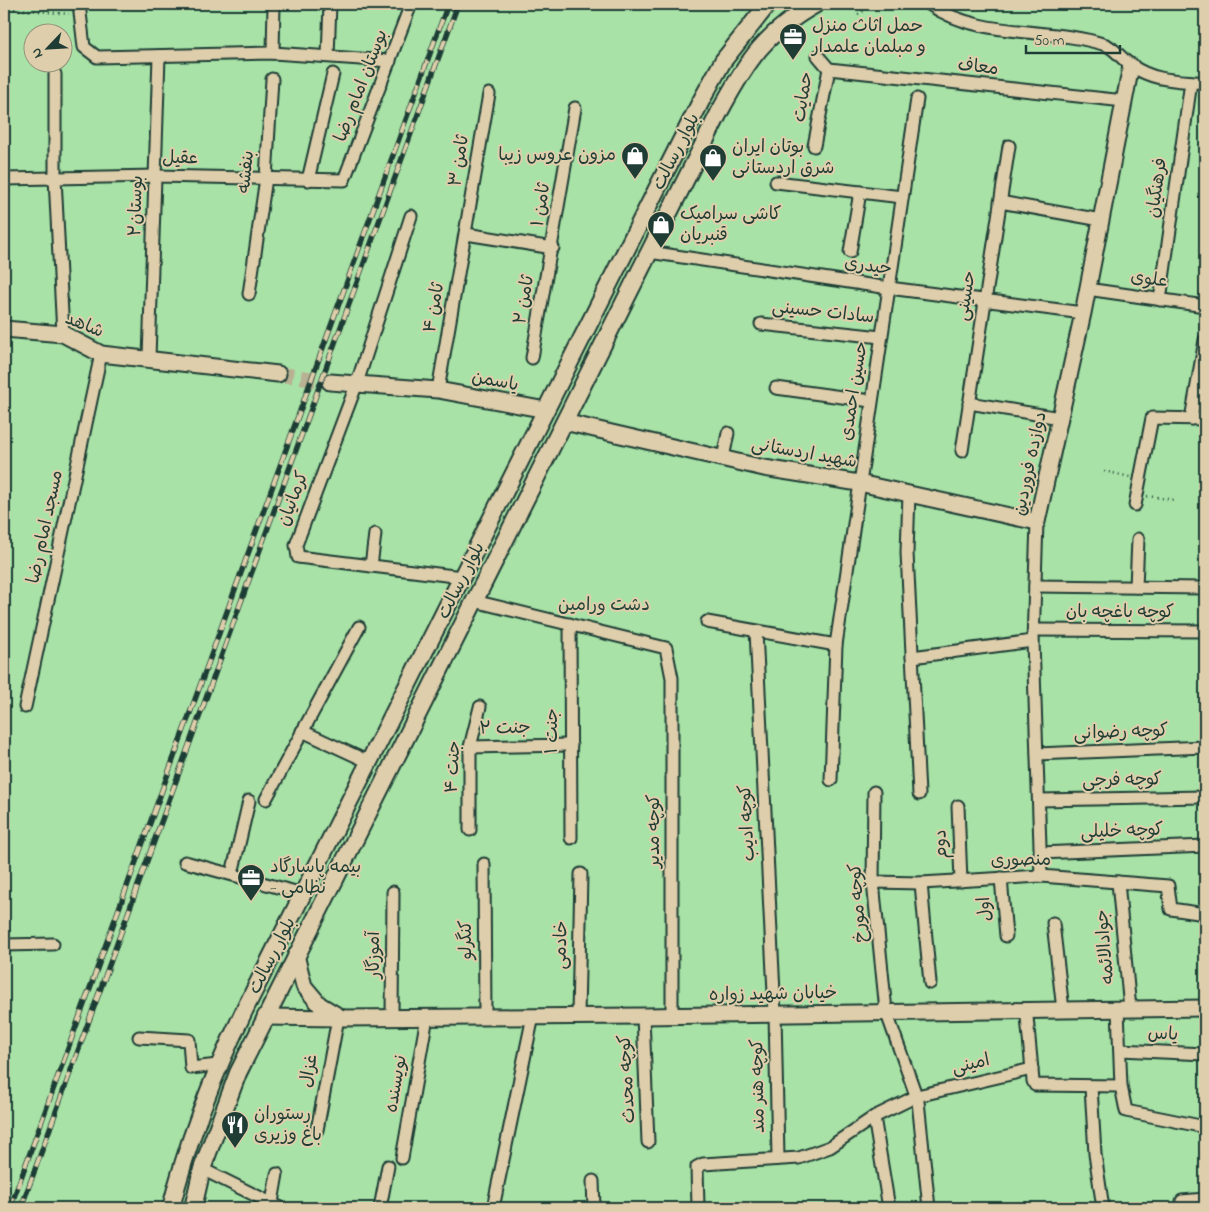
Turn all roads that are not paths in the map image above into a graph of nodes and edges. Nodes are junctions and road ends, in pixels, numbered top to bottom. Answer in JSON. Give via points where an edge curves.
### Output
{"nodes":[{"id":1,"x":274,"y":4,"type":"edge"},
{"id":2,"x":330,"y":4,"type":"edge"},
{"id":3,"x":411,"y":4,"type":"edge"},
{"id":4,"x":768,"y":4,"type":"edge"},
{"id":5,"x":816,"y":4,"type":"edge"},
{"id":6,"x":929,"y":4,"type":"edge"},
{"id":7,"x":80,"y":10,"type":"edge"},
{"id":8,"x":274,"y":53,"type":"junction"},
{"id":9,"x":159,"y":56,"type":"junction"},
{"id":10,"x":328,"y":56,"type":"junction"},
{"id":11,"x":818,"y":56,"type":"dead end"},
{"id":12,"x":390,"y":60,"type":"junction"},
{"id":13,"x":1131,"y":66,"type":"junction"},
{"id":14,"x":829,"y":69,"type":"junction"},
{"id":15,"x":55,"y":74,"type":"dead end"},
{"id":16,"x":333,"y":74,"type":"dead end"},
{"id":17,"x":272,"y":80,"type":"dead end"},
{"id":18,"x":1191,"y":82,"type":"junction"},
{"id":19,"x":1205,"y":84,"type":"edge"},
{"id":20,"x":489,"y":94,"type":"dead end"},
{"id":21,"x":917,"y":99,"type":"dead end"},
{"id":22,"x":1124,"y":101,"type":"junction"},
{"id":23,"x":575,"y":108,"type":"dead end"},
{"id":24,"x":814,"y":146,"type":"dead end"},
{"id":25,"x":1009,"y":146,"type":"dead end"},
{"id":26,"x":156,"y":176,"type":"junction"},
{"id":27,"x":55,"y":178,"type":"junction"},
{"id":28,"x":266,"y":178,"type":"junction"},
{"id":29,"x":4,"y":179,"type":"edge"},
{"id":30,"x":308,"y":180,"type":"junction"},
{"id":31,"x":344,"y":180,"type":"joint"},
{"id":32,"x":776,"y":182,"type":"dead end"},
{"id":33,"x":860,"y":192,"type":"junction"},
{"id":34,"x":902,"y":197,"type":"junction"},
{"id":35,"x":1000,"y":202,"type":"junction"},
{"id":36,"x":411,"y":216,"type":"dead end"},
{"id":37,"x":1101,"y":220,"type":"junction"},
{"id":38,"x":466,"y":234,"type":"junction"},
{"id":39,"x":552,"y":248,"type":"junction"},
{"id":40,"x":649,"y":252,"type":"junction"},
{"id":41,"x":850,"y":252,"type":"dead end"},
{"id":42,"x":888,"y":288,"type":"junction"},
{"id":43,"x":1087,"y":289,"type":"junction"},
{"id":44,"x":249,"y":294,"type":"dead end"},
{"id":45,"x":984,"y":300,"type":"junction"},
{"id":46,"x":1160,"y":300,"type":"junction"},
{"id":47,"x":1205,"y":306,"type":"edge"},
{"id":48,"x":1083,"y":313,"type":"junction"},
{"id":49,"x":760,"y":324,"type":"dead end"},
{"id":50,"x":4,"y":329,"type":"edge"},
{"id":51,"x":63,"y":334,"type":"junction"},
{"id":52,"x":881,"y":337,"type":"junction"},
{"id":53,"x":1205,"y":340,"type":"edge"},
{"id":54,"x":101,"y":354,"type":"junction"},
{"id":55,"x":150,"y":358,"type":"junction"},
{"id":56,"x":532,"y":358,"type":"dead end"},
{"id":57,"x":278,"y":374,"type":"tunnel mouth"},
{"id":58,"x":330,"y":382,"type":"tunnel mouth"},
{"id":59,"x":357,"y":383,"type":"junction"},
{"id":60,"x":776,"y":388,"type":"dead end"},
{"id":61,"x":438,"y":390,"type":"junction"},
{"id":62,"x":871,"y":401,"type":"junction"},
{"id":63,"x":969,"y":403,"type":"junction"},
{"id":64,"x":546,"y":410,"type":"junction"},
{"id":65,"x":1060,"y":418,"type":"junction"},
{"id":66,"x":1191,"y":419,"type":"junction"},
{"id":67,"x":1205,"y":419,"type":"edge"},
{"id":68,"x":564,"y":422,"type":"junction"},
{"id":69,"x":728,"y":433,"type":"dead end"},
{"id":70,"x":962,"y":451,"type":"dead end"},
{"id":71,"x":723,"y":458,"type":"junction"},
{"id":72,"x":859,"y":483,"type":"junction"},
{"id":73,"x":908,"y":494,"type":"junction"},
{"id":74,"x":1136,"y":500,"type":"road end"},
{"id":75,"x":1037,"y":522,"type":"junction"},
{"id":76,"x":375,"y":534,"type":"dead end"},
{"id":77,"x":1138,"y":539,"type":"dead end"},
{"id":78,"x":372,"y":566,"type":"junction"},
{"id":79,"x":462,"y":578,"type":"junction"},
{"id":80,"x":1035,"y":586,"type":"junction"},
{"id":81,"x":1136,"y":587,"type":"junction"},
{"id":82,"x":1205,"y":588,"type":"edge"},
{"id":83,"x":474,"y":601,"type":"junction"},
{"id":84,"x":707,"y":622,"type":"dead end"},
{"id":85,"x":570,"y":624,"type":"junction"},
{"id":86,"x":359,"y":627,"type":"dead end"},
{"id":87,"x":756,"y":631,"type":"junction"},
{"id":88,"x":1205,"y":631,"type":"edge"},
{"id":89,"x":1033,"y":636,"type":"junction"},
{"id":90,"x":836,"y":644,"type":"junction"},
{"id":91,"x":912,"y":657,"type":"junction"},
{"id":92,"x":25,"y":707,"type":"dead end"},
{"id":93,"x":480,"y":707,"type":"dead end"},
{"id":94,"x":302,"y":731,"type":"junction"},
{"id":95,"x":571,"y":745,"type":"junction"},
{"id":96,"x":1205,"y":746,"type":"edge"},
{"id":97,"x":470,"y":747,"type":"junction"},
{"id":98,"x":1038,"y":754,"type":"junction"},
{"id":99,"x":369,"y":762,"type":"junction"},
{"id":100,"x":831,"y":780,"type":"dead end"},
{"id":101,"x":874,"y":792,"type":"dead end"},
{"id":102,"x":919,"y":794,"type":"dead end"},
{"id":103,"x":1205,"y":796,"type":"edge"},
{"id":104,"x":266,"y":799,"type":"dead end"},
{"id":105,"x":1039,"y":800,"type":"junction"},
{"id":106,"x":249,"y":802,"type":"dead end"},
{"id":107,"x":958,"y":806,"type":"dead end"},
{"id":108,"x":470,"y":830,"type":"dead end"},
{"id":109,"x":571,"y":838,"type":"dead end"},
{"id":110,"x":1205,"y":846,"type":"edge"},
{"id":111,"x":326,"y":848,"type":"junction"},
{"id":112,"x":1040,"y":853,"type":"junction"},
{"id":113,"x":345,"y":858,"type":"junction"},
{"id":114,"x":185,"y":862,"type":"dead end"},
{"id":115,"x":484,"y":864,"type":"dead end"},
{"id":116,"x":232,"y":874,"type":"junction"},
{"id":117,"x":581,"y":874,"type":"dead end"},
{"id":118,"x":1041,"y":876,"type":"junction"},
{"id":119,"x":1001,"y":878,"type":"junction"},
{"id":120,"x":960,"y":880,"type":"junction"},
{"id":121,"x":873,"y":882,"type":"junction"},
{"id":122,"x":1118,"y":882,"type":"junction"},
{"id":123,"x":921,"y":883,"type":"junction"},
{"id":124,"x":393,"y":892,"type":"dead end"},
{"id":125,"x":303,"y":894,"type":"junction"},
{"id":126,"x":1205,"y":914,"type":"edge"},
{"id":127,"x":1053,"y":923,"type":"dead end"},
{"id":128,"x":1006,"y":936,"type":"dead end"},
{"id":129,"x":53,"y":944,"type":"dead end"},
{"id":130,"x":4,"y":945,"type":"edge"},
{"id":131,"x":296,"y":955,"type":"junction"},
{"id":132,"x":930,"y":983,"type":"dead end"},
{"id":133,"x":1205,"y":1008,"type":"edge"},
{"id":134,"x":1124,"y":1009,"type":"junction"},
{"id":135,"x":1063,"y":1010,"type":"junction"},
{"id":136,"x":886,"y":1011,"type":"junction"},
{"id":137,"x":775,"y":1013,"type":"junction"},
{"id":138,"x":672,"y":1015,"type":"junction"},
{"id":139,"x":533,"y":1016,"type":"junction"},
{"id":140,"x":578,"y":1016,"type":"junction"},
{"id":141,"x":643,"y":1016,"type":"junction"},
{"id":142,"x":265,"y":1017,"type":"junction"},
{"id":143,"x":427,"y":1017,"type":"junction"},
{"id":144,"x":485,"y":1017,"type":"junction"},
{"id":145,"x":1027,"y":1017,"type":"dead end"},
{"id":146,"x":339,"y":1018,"type":"junction"},
{"id":147,"x":392,"y":1018,"type":"junction"},
{"id":148,"x":139,"y":1037,"type":"dead end"},
{"id":149,"x":1120,"y":1050,"type":"junction"},
{"id":150,"x":1205,"y":1054,"type":"edge"},
{"id":151,"x":218,"y":1064,"type":"junction"},
{"id":152,"x":1032,"y":1069,"type":"junction"},
{"id":153,"x":1121,"y":1086,"type":"junction"},
{"id":154,"x":1091,"y":1087,"type":"junction"},
{"id":155,"x":917,"y":1096,"type":"junction"},
{"id":156,"x":874,"y":1117,"type":"junction"},
{"id":157,"x":1205,"y":1127,"type":"edge"},
{"id":158,"x":318,"y":1130,"type":"dead end"},
{"id":159,"x":648,"y":1142,"type":"dead end"},
{"id":160,"x":402,"y":1158,"type":"dead end"},
{"id":161,"x":778,"y":1158,"type":"junction"},
{"id":162,"x":388,"y":1166,"type":"dead end"},
{"id":163,"x":202,"y":1168,"type":"junction"},
{"id":164,"x":277,"y":1174,"type":"dead end"},
{"id":165,"x":593,"y":1181,"type":"dead end"},
{"id":166,"x":1205,"y":1199,"type":"edge"},
{"id":167,"x":275,"y":1207,"type":"edge"},
{"id":168,"x":171,"y":1208,"type":"edge"},
{"id":169,"x":193,"y":1208,"type":"edge"},
{"id":170,"x":380,"y":1208,"type":"edge"},
{"id":171,"x":493,"y":1208,"type":"edge"},
{"id":172,"x":594,"y":1208,"type":"edge"},
{"id":173,"x":698,"y":1208,"type":"edge"},
{"id":174,"x":889,"y":1208,"type":"edge"},
{"id":175,"x":929,"y":1208,"type":"edge"},
{"id":176,"x":1103,"y":1208,"type":"edge"},
{"id":177,"x":1183,"y":1208,"type":"edge"}],
"edges":[{"from":1,"to":8,"type":"street"},
{"from":2,"to":10,"type":"street"},
{"from":3,"to":12,"type":"street","name":"بوستان امام رضا"},
{"from":4,"to":64,"type":"main road","name":"بلوار رسالت","via":[[723,60]]},
{"from":5,"to":40,"type":"main road","name":"بلوار رسالت","via":[[769,36],[741,72]]},
{"from":6,"to":13,"type":"street","via":[[982,27],[1074,38],[1108,46]]},
{"from":7,"to":9,"type":"street","via":[[84,47],[97,57]]},
{"from":8,"to":9,"type":"street"},
{"from":8,"to":10,"type":"street"},
{"from":9,"to":26,"type":"street","name":"بوستان۲"},
{"from":10,"to":12,"type":"street"},
{"from":11,"to":14,"type":"street","name":"حمایت"},
{"from":12,"to":31,"type":"street","name":"بوستان امام رضا"},
{"from":13,"to":18,"type":"street","via":[[1152,78]]},
{"from":13,"to":22,"type":"street","name":"دوازده فروردین"},
{"from":14,"to":22,"type":"street","name":"معاف"},
{"from":14,"to":24,"type":"street","name":"حمایت"},
{"from":15,"to":27,"type":"street"},
{"from":16,"to":30,"type":"street"},
{"from":17,"to":28,"type":"street","name":"بنفشه"},
{"from":18,"to":19,"type":"street"},
{"from":18,"to":46,"type":"street","name":"فرهنگیان"},
{"from":20,"to":38,"type":"street","name":"ثامن ۳"},
{"from":21,"to":34,"type":"street","name":"حسین احمدی"},
{"from":22,"to":37,"type":"street","name":"دوازده فروردین"},
{"from":23,"to":39,"type":"street","name":"ثامن ۱"},
{"from":25,"to":35,"type":"street","name":"حسینی"},
{"from":26,"to":27,"type":"street","name":"عقیل"},
{"from":26,"to":28,"type":"street","name":"عقیل"},
{"from":26,"to":55,"type":"street","name":"بوستان۲"},
{"from":27,"to":29,"type":"street","name":"عقیل"},
{"from":27,"to":51,"type":"street"},
{"from":28,"to":30,"type":"street","name":"عقیل"},
{"from":28,"to":44,"type":"street","name":"بنفشه"},
{"from":30,"to":31,"type":"street","name":"عقیل"},
{"from":32,"to":33,"type":"street"},
{"from":33,"to":34,"type":"street"},
{"from":33,"to":41,"type":"street"},
{"from":34,"to":42,"type":"street","name":"حسین احمدی"},
{"from":35,"to":37,"type":"street"},
{"from":35,"to":45,"type":"street","name":"حسینی"},
{"from":36,"to":59,"type":"street"},
{"from":37,"to":43,"type":"street","name":"دوازده فروردین"},
{"from":38,"to":39,"type":"street"},
{"from":38,"to":61,"type":"street","name":"ثامن ۴"},
{"from":39,"to":56,"type":"street","name":"ثامن ۲"},
{"from":40,"to":42,"type":"street","name":"حیدری"},
{"from":40,"to":68,"type":"main road","name":"بلوار رسالت"},
{"from":42,"to":45,"type":"street","name":"حیدری"},
{"from":42,"to":52,"type":"street","name":"حسین احمدی"},
{"from":43,"to":46,"type":"street","name":"علوی"},
{"from":43,"to":48,"type":"street","name":"دوازده فروردین"},
{"from":45,"to":48,"type":"street","name":"حیدری"},
{"from":45,"to":63,"type":"street","name":"حسینی"},
{"from":46,"to":47,"type":"street","name":"علوی"},
{"from":48,"to":65,"type":"street","name":"دوازده فروردین"},
{"from":49,"to":52,"type":"street","name":"سادات حسینی"},
{"from":50,"to":51,"type":"street","name":"شاهد"},
{"from":51,"to":54,"type":"street","name":"شاهد"},
{"from":52,"to":62,"type":"street","name":"حسین احمدی"},
{"from":53,"to":66,"type":"street"},
{"from":54,"to":55,"type":"street","name":"شاهد"},
{"from":54,"to":92,"type":"street","name":"مسجد امام رضا"},
{"from":55,"to":57,"type":"street","name":"شاهد"},
{"from":58,"to":59,"type":"street","name":"یاسمن"},
{"from":59,"to":61,"type":"street","name":"یاسمن"},
{"from":59,"to":78,"type":"street","name":"کرمانیان","via":[[296,545],[298,557]]},
{"from":60,"to":62,"type":"street"},
{"from":61,"to":64,"type":"street","name":"یاسمن"},
{"from":62,"to":72,"type":"street","name":"حسین احمدی"},
{"from":63,"to":65,"type":"street"},
{"from":63,"to":70,"type":"street","name":"حسینی"},
{"from":64,"to":79,"type":"main road","name":"بلوار رسالت"},
{"from":65,"to":75,"type":"street","name":"دوازده فروردین"},
{"from":66,"to":67,"type":"street"},
{"from":66,"to":74,"type":"street","via":[[1152,418]]},
{"from":68,"to":71,"type":"street","name":"شهید اردستانی"},
{"from":68,"to":83,"type":"main road","name":"بلوار رسالت"},
{"from":69,"to":71,"type":"street"},
{"from":71,"to":72,"type":"street","name":"شهید اردستانی"},
{"from":72,"to":73,"type":"street","name":"شهید اردستانی"},
{"from":72,"to":90,"type":"street","name":"حسین احمدی"},
{"from":73,"to":75,"type":"street","name":"شهید اردستانی"},
{"from":73,"to":91,"type":"street"},
{"from":75,"to":80,"type":"street","name":"دوازده فروردین"},
{"from":76,"to":78,"type":"street"},
{"from":77,"to":81,"type":"street"},
{"from":78,"to":79,"type":"street","name":"کرمانیان"},
{"from":79,"to":99,"type":"main road","name":"بلوار رسالت"},
{"from":80,"to":81,"type":"street"},
{"from":80,"to":89,"type":"street","name":"دوازده فروردین"},
{"from":81,"to":82,"type":"street"},
{"from":83,"to":85,"type":"street"},
{"from":83,"to":113,"type":"main road","name":"بلوار رسالت"},
{"from":84,"to":87,"type":"street"},
{"from":85,"to":95,"type":"street","name":"جنت ۱"},
{"from":85,"to":138,"type":"street","name":"کوچه مدیر","via":[[666,648],[672,678]]},
{"from":86,"to":94,"type":"street"},
{"from":87,"to":90,"type":"street"},
{"from":87,"to":137,"type":"street","name":"کوچه ادیب"},
{"from":88,"to":89,"type":"street","name":"کوچه باغچه بان"},
{"from":89,"to":91,"type":"street","name":"کوچه باغچه بان"},
{"from":89,"to":98,"type":"street","name":"دوازده فروردین"},
{"from":90,"to":100,"type":"street","name":"حسین احمدی"},
{"from":91,"to":102,"type":"street"},
{"from":93,"to":97,"type":"street","name":"جنت ۴"},
{"from":94,"to":99,"type":"street"},
{"from":94,"to":104,"type":"street"},
{"from":95,"to":97,"type":"street","name":"جنت ۲"},
{"from":95,"to":109,"type":"street","name":"جنت ۱"},
{"from":96,"to":98,"type":"street","name":"کوچه رضوانی"},
{"from":97,"to":108,"type":"street","name":"جنت ۴"},
{"from":98,"to":105,"type":"street","name":"دوازده فروردین"},
{"from":99,"to":111,"type":"main road","name":"بلوار رسالت"},
{"from":101,"to":121,"type":"street","name":"کوچه مورخ"},
{"from":103,"to":105,"type":"street","name":"کوچه فرجی"},
{"from":105,"to":112,"type":"street","name":"دوازده فروردین"},
{"from":106,"to":116,"type":"street"},
{"from":107,"to":120,"type":"street","name":"دوم"},
{"from":110,"to":112,"type":"street","name":"کوچه خلیلی"},
{"from":111,"to":113,"type":"main road"},
{"from":111,"to":125,"type":"main road","name":"بلوار رسالت"},
{"from":112,"to":118,"type":"street","name":"دوازده فروردین"},
{"from":113,"to":131,"type":"main road","name":"بلوار رسالت"},
{"from":114,"to":116,"type":"street"},
{"from":115,"to":144,"type":"street","name":"کنگرلو"},
{"from":116,"to":125,"type":"street"},
{"from":117,"to":140,"type":"street","name":"خادمی"},
{"from":118,"to":119,"type":"street","name":"منصوری"},
{"from":118,"to":122,"type":"street","name":"منصوری"},
{"from":119,"to":120,"type":"street","name":"منصوری"},
{"from":119,"to":128,"type":"street","name":"اول"},
{"from":120,"to":123,"type":"street","name":"منصوری"},
{"from":121,"to":123,"type":"street","name":"منصوری"},
{"from":121,"to":136,"type":"street","name":"کوچه مورخ"},
{"from":122,"to":126,"type":"street","name":"منصوری","via":[[1168,886],[1172,909]]},
{"from":122,"to":134,"type":"street","name":"جوادالائمه"},
{"from":123,"to":132,"type":"street"},
{"from":124,"to":147,"type":"street","name":"آموزگار"},
{"from":125,"to":151,"type":"main road","name":"بلوار رسالت"},
{"from":127,"to":135,"type":"street"},
{"from":129,"to":130,"type":"street"},
{"from":131,"to":142,"type":"main road","name":"بلوار رسالت"},
{"from":131,"to":146,"type":"street","via":[[304,986],[320,1005]]},
{"from":133,"to":134,"type":"street","name":"خیابان شهید زواره"},
{"from":134,"to":135,"type":"street","name":"خیابان شهید زواره"},
{"from":134,"to":149,"type":"street","name":"جوادالائمه"},
{"from":135,"to":136,"type":"street","name":"خیابان شهید زواره"},
{"from":136,"to":137,"type":"street","name":"خیابان شهید زواره"},
{"from":136,"to":155,"type":"street","name":"کوچه مورخ"},
{"from":137,"to":138,"type":"street","name":"خیابان شهید زواره"},
{"from":137,"to":161,"type":"street","name":"کوچه هنر مند"},
{"from":138,"to":141,"type":"street","name":"خیابان شهید زواره"},
{"from":139,"to":140,"type":"street","name":"خیابان شهید زواره"},
{"from":139,"to":144,"type":"street","name":"خیابان شهید زواره"},
{"from":139,"to":171,"type":"street"},
{"from":140,"to":141,"type":"street","name":"خیابان شهید زواره"},
{"from":141,"to":159,"type":"street","name":"کوچه محدث"},
{"from":142,"to":146,"type":"street","name":"خیابان شهید زواره"},
{"from":142,"to":163,"type":"main road","name":"بلوار رسالت","via":[[238,1073]]},
{"from":143,"to":144,"type":"street","name":"خیابان شهید زواره"},
{"from":143,"to":147,"type":"street","name":"خیابان شهید زواره"},
{"from":143,"to":160,"type":"street","name":"نویسنده"},
{"from":145,"to":152,"type":"street"},
{"from":146,"to":147,"type":"street","name":"خیابان شهید زواره"},
{"from":146,"to":158,"type":"street","name":"غزال"},
{"from":148,"to":151,"type":"street","via":[[189,1040],[191,1068]]},
{"from":149,"to":150,"type":"street","name":"یاس"},
{"from":149,"to":153,"type":"street","name":"جوادالائمه"},
{"from":151,"to":168,"type":"main road","name":"بلوار رسالت","via":[[182,1162]]},
{"from":152,"to":154,"type":"street","via":[[1036,1085]]},
{"from":152,"to":155,"type":"street","name":"امینی"},
{"from":153,"to":154,"type":"street"},
{"from":153,"to":157,"type":"street","name":"جوادالائمه","via":[[1126,1111]]},
{"from":154,"to":176,"type":"street","via":[[1095,1154]]},
{"from":155,"to":156,"type":"street","name":"امینی"},
{"from":155,"to":175,"type":"street","name":"کوچه مورخ"},
{"from":156,"to":161,"type":"street","name":"امینی","via":[[830,1147],[799,1158]]},
{"from":156,"to":174,"type":"street"},
{"from":161,"to":173,"type":"street","name":"امینی","via":[[703,1164],[697,1168]]},
{"from":162,"to":170,"type":"street"},
{"from":163,"to":167,"type":"street"},
{"from":163,"to":169,"type":"main road","name":"بلوار رسالت"},
{"from":164,"to":167,"type":"street"},
{"from":165,"to":172,"type":"street"},
{"from":166,"to":177,"type":"street","via":[[1182,1201]]}]}
